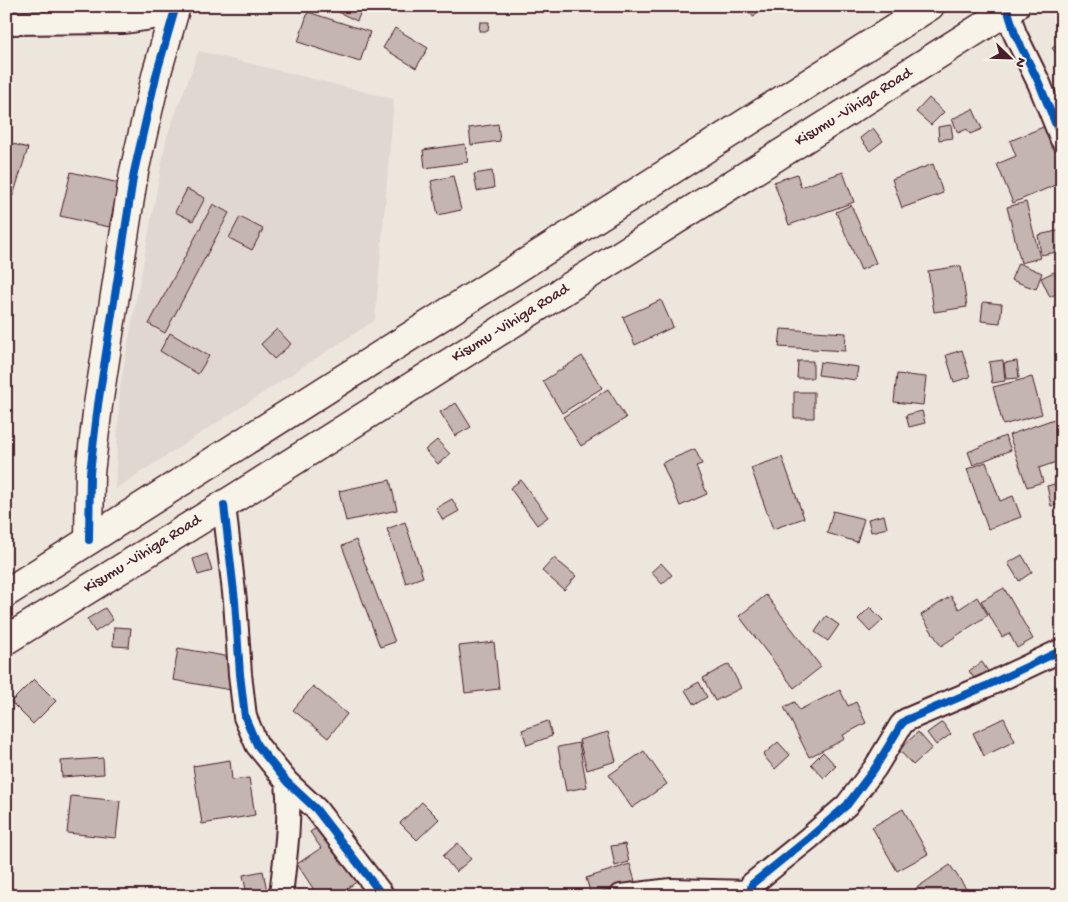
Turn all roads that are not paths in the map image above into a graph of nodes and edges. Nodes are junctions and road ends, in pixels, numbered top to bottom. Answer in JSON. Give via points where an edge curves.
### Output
{"nodes":[{"id":1,"x":930,"y":6,"type":"edge"},
{"id":2,"x":1012,"y":8,"type":"edge"},
{"id":3,"x":174,"y":11,"type":"edge"},
{"id":4,"x":6,"y":23,"type":"edge"},
{"id":5,"x":1062,"y":140,"type":"edge"},
{"id":6,"x":224,"y":505,"type":"junction"},
{"id":7,"x":89,"y":540,"type":"junction"},
{"id":8,"x":6,"y":592,"type":"edge"},
{"id":9,"x":6,"y":640,"type":"edge"},
{"id":10,"x":1062,"y":650,"type":"edge"},
{"id":11,"x":287,"y":782,"type":"junction"},
{"id":12,"x":750,"y":894,"type":"edge"},
{"id":13,"x":281,"y":896,"type":"edge"},
{"id":14,"x":383,"y":896,"type":"edge"},
{"id":15,"x":621,"y":896,"type":"edge"}],
"edges":[{"from":1,"to":7,"type":"main road"},
{"from":2,"to":5,"type":"street","via":[[1015,34]]},
{"from":2,"to":6,"type":"main road","name":"Kisumu -Vihiga Road"},
{"from":3,"to":4,"type":"street","via":[[124,22]]},
{"from":3,"to":7,"type":"main road","via":[[134,172],[90,473]]},
{"from":6,"to":9,"type":"main road","name":"Kisumu -Vihiga Road"},
{"from":6,"to":11,"type":"street","via":[[245,717],[257,745]]},
{"from":7,"to":8,"type":"main road"},
{"from":10,"to":12,"type":"street","via":[[906,720],[847,805],[752,884]]},
{"from":11,"to":13,"type":"street","via":[[289,836]]},
{"from":11,"to":14,"type":"street","via":[[316,809]]},
{"from":12,"to":15,"type":"street","via":[[671,890]]}]}
